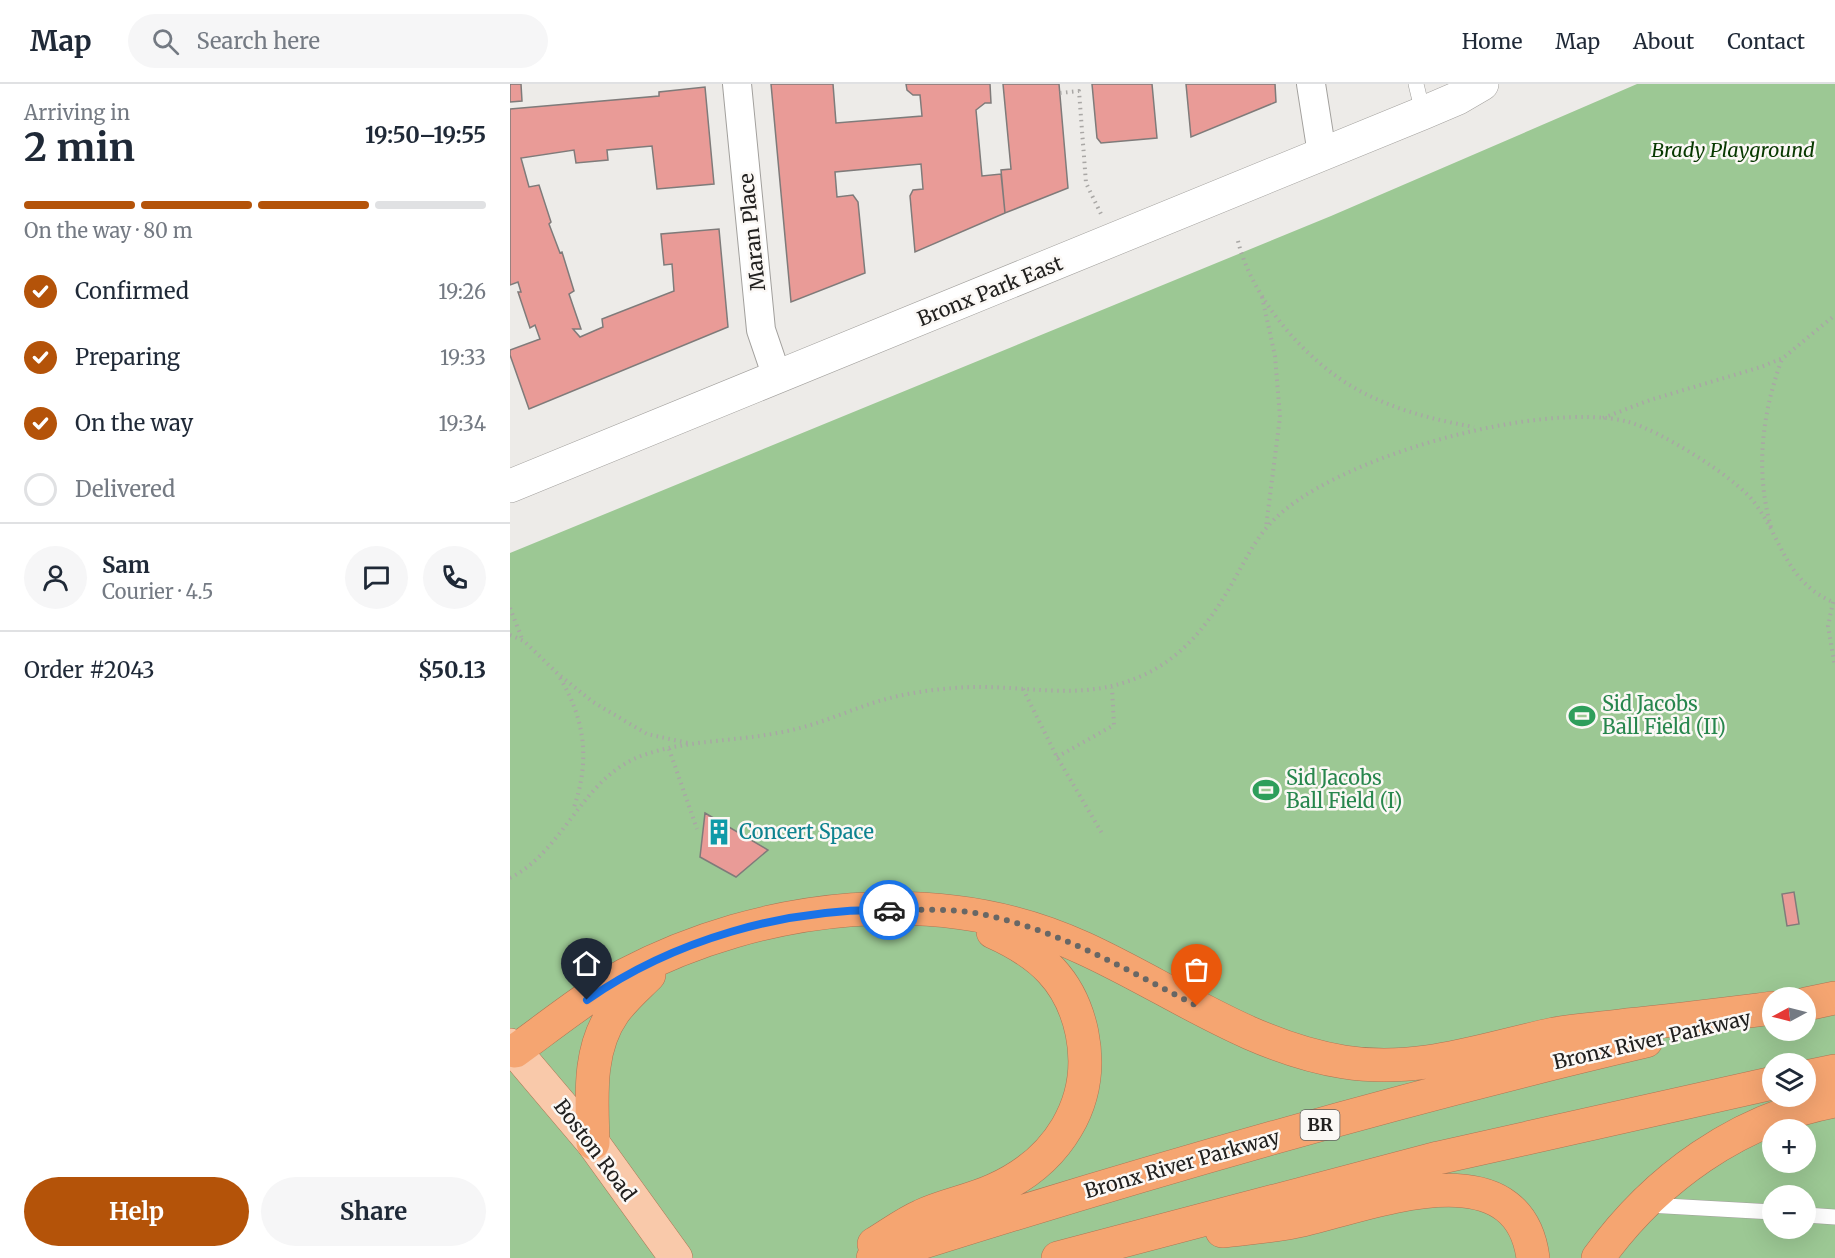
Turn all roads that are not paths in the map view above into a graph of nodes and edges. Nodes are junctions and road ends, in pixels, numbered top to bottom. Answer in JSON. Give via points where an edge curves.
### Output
{"nodes":[{"id":1,"x":737,"y":84,"type":"edge"},
{"id":2,"x":1311,"y":84,"type":"edge"},
{"id":3,"x":1476,"y":88,"type":"edge"},
{"id":4,"x":1420,"y":99,"type":"edge"},
{"id":5,"x":1322,"y":154,"type":"junction"},
{"id":6,"x":777,"y":377,"type":"junction"},
{"id":7,"x":510,"y":485,"type":"edge"},
{"id":8,"x":894,"y":910,"type":"junction"},
{"id":9,"x":669,"y":957,"type":"junction"},
{"id":10,"x":1762,"y":1011,"type":"edge"},
{"id":11,"x":1762,"y":1013,"type":"edge"},
{"id":12,"x":513,"y":1048,"type":"edge"},
{"id":13,"x":1835,"y":1071,"type":"edge"},
{"id":14,"x":1816,"y":1075,"type":"edge"},
{"id":15,"x":1762,"y":1085,"type":"edge"},
{"id":16,"x":1835,"y":1101,"type":"edge"},
{"id":17,"x":593,"y":1143,"type":"junction"},
{"id":18,"x":1642,"y":1204,"type":"junction"},
{"id":19,"x":1762,"y":1211,"type":"edge"},
{"id":20,"x":1816,"y":1216,"type":"edge"},
{"id":21,"x":1835,"y":1217,"type":"edge"},
{"id":22,"x":1101,"y":1246,"type":"junction"},
{"id":23,"x":676,"y":1258,"type":"edge"},
{"id":24,"x":852,"y":1258,"type":"edge"},
{"id":25,"x":873,"y":1258,"type":"edge"},
{"id":26,"x":1058,"y":1258,"type":"edge"},
{"id":27,"x":1533,"y":1258,"type":"edge"},
{"id":28,"x":1598,"y":1258,"type":"edge"}],
"edges":[{"from":1,"to":6,"type":"street","name":"Maran Place","via":[[761,330]]},
{"from":2,"to":5,"type":"street"},
{"from":3,"to":4,"type":"main road","name":"Bronx Park East"},
{"from":4,"to":5,"type":"main road","name":"Bronx Park East"},
{"from":5,"to":6,"type":"main road","name":"Bronx Park East"},
{"from":6,"to":7,"type":"main road","name":"Bronx Park East"},
{"from":8,"to":9,"type":"highway","via":[[850,910],[775,921],[730,933]]},
{"from":8,"to":10,"type":"highway","via":[[979,913],[1026,926],[1079,946],[1278,1045],[1349,1063],[1424,1064],[1557,1034]]},
{"from":8,"to":24,"type":"highway","via":[[991,931],[1041,959],[1075,1007],[1083,1040],[1085,1076],[1075,1114],[1041,1160],[996,1189],[920,1216]]},
{"from":9,"to":12,"type":"highway","via":[[620,979]]},
{"from":9,"to":17,"type":"highway","via":[[622,1001],[604,1029],[592,1080]]},
{"from":11,"to":25,"type":"highway","name":"Bronx River Parkway","number":"BR","via":[[1329,1122]]},
{"from":12,"to":17,"type":"main road","name":"Boston Road"},
{"from":13,"to":14,"type":"highway"},
{"from":15,"to":22,"type":"highway","via":[[1438,1158]]},
{"from":16,"to":18,"type":"highway","via":[[1784,1114],[1741,1133],[1677,1173]]},
{"from":17,"to":23,"type":"main road","name":"Boston Road"},
{"from":18,"to":19,"type":"lane"},
{"from":18,"to":28,"type":"highway"},
{"from":20,"to":21,"type":"lane"},
{"from":22,"to":26,"type":"highway"},
{"from":22,"to":27,"type":"highway","via":[[1292,1223],[1447,1188],[1489,1196],[1506,1208],[1521,1224]]}]}
